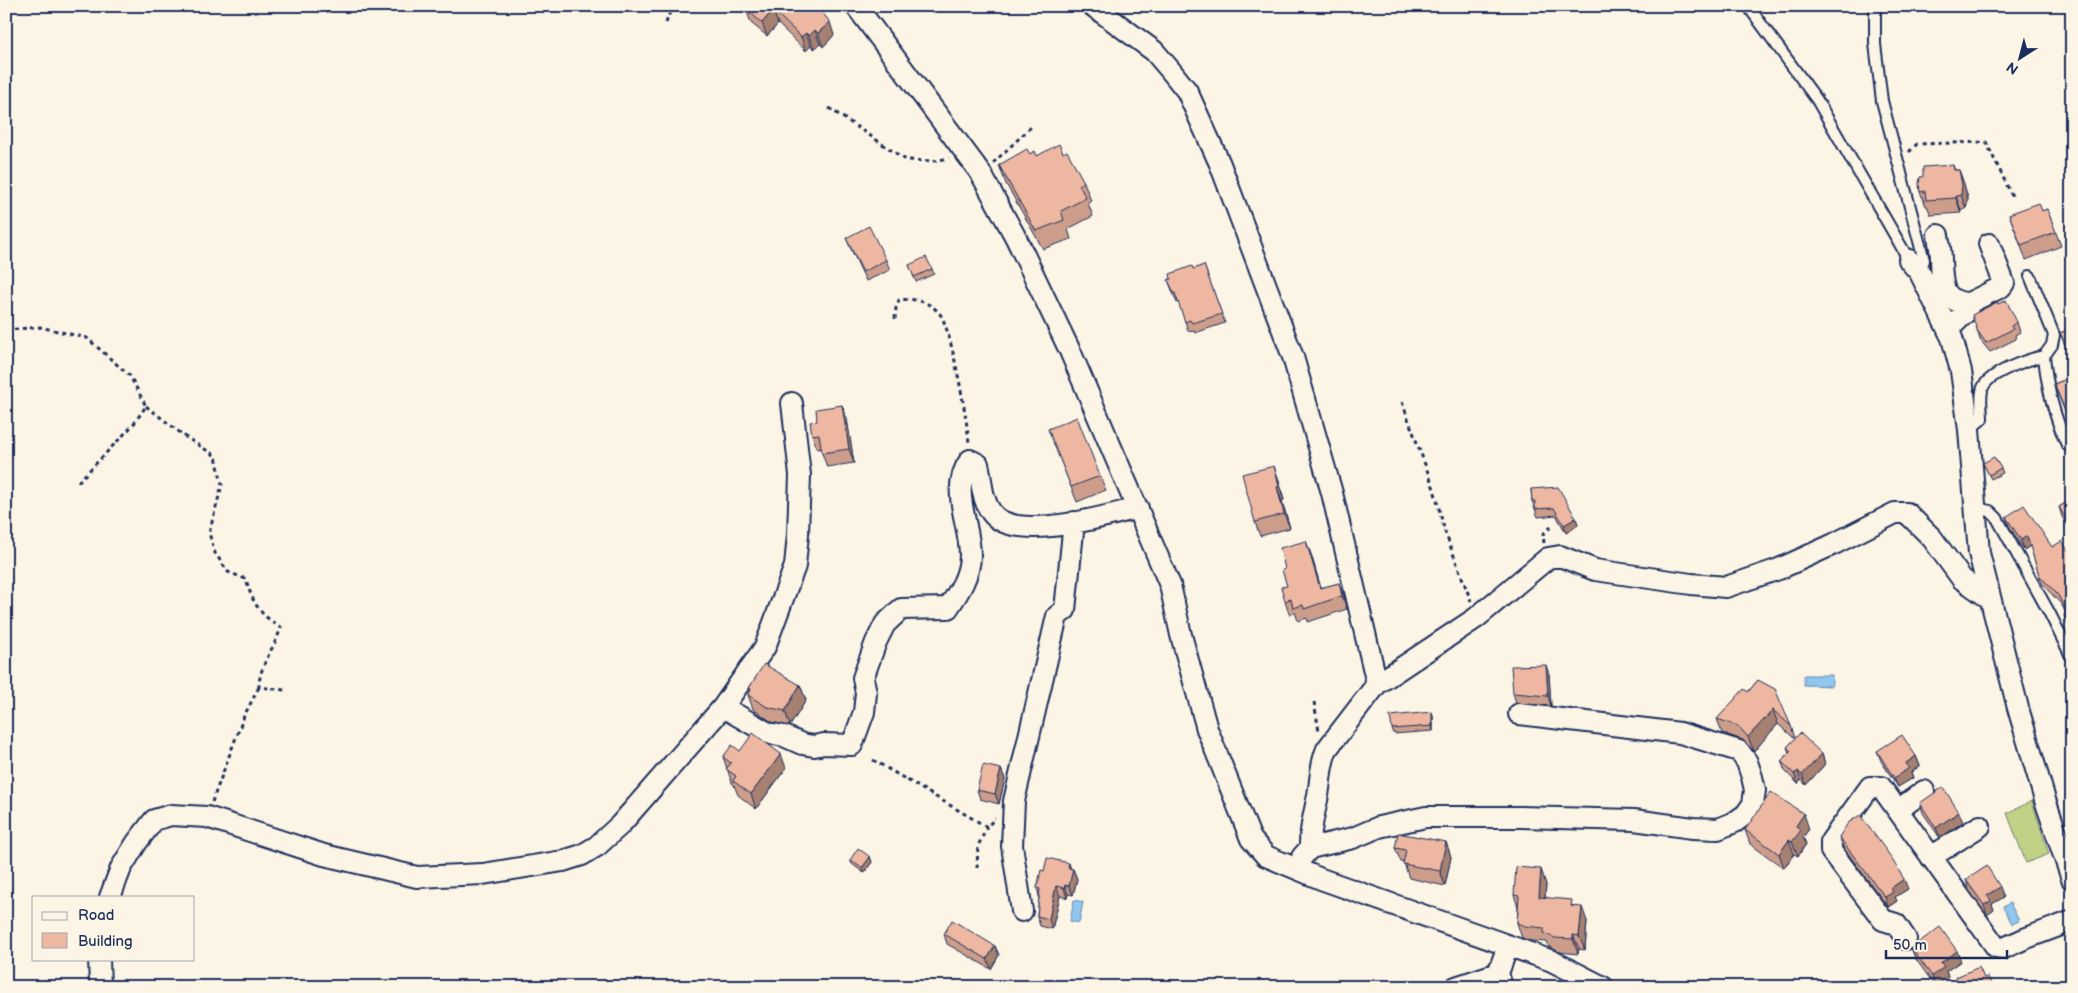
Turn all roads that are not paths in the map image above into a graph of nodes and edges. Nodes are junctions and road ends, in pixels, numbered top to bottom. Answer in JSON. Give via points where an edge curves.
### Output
{"nodes":[{"id":1,"x":856,"y":6,"type":"edge"},
{"id":2,"x":1093,"y":6,"type":"edge"},
{"id":3,"x":1748,"y":6,"type":"edge"},
{"id":4,"x":1876,"y":6,"type":"edge"},
{"id":5,"x":1938,"y":235,"type":"dead end"},
{"id":6,"x":1989,"y":244,"type":"dead end"},
{"id":7,"x":1915,"y":266,"type":"junction"},
{"id":8,"x":2030,"y":276,"type":"dead end"},
{"id":9,"x":1969,"y":304,"type":"junction"},
{"id":10,"x":1948,"y":330,"type":"junction"},
{"id":11,"x":2044,"y":356,"type":"junction"},
{"id":12,"x":792,"y":403,"type":"dead end"},
{"id":13,"x":1969,"y":430,"type":"junction"},
{"id":14,"x":2067,"y":445,"type":"dead end"},
{"id":15,"x":1138,"y":508,"type":"junction"},
{"id":16,"x":1976,"y":508,"type":"junction"},
{"id":17,"x":1074,"y":522,"type":"junction"},
{"id":18,"x":1989,"y":598,"type":"junction"},
{"id":19,"x":2070,"y":654,"type":"dead end"},
{"id":20,"x":1377,"y":684,"type":"junction"},
{"id":21,"x":723,"y":707,"type":"junction"},
{"id":22,"x":1519,"y":714,"type":"dead end"},
{"id":23,"x":1924,"y":791,"type":"dead end"},
{"id":24,"x":1898,"y":810,"type":"junction"},
{"id":25,"x":1980,"y":826,"type":"dead end"},
{"id":26,"x":1310,"y":848,"type":"junction"},
{"id":27,"x":1931,"y":857,"type":"junction"},
{"id":28,"x":1294,"y":866,"type":"junction"},
{"id":29,"x":2072,"y":879,"type":"edge"},
{"id":30,"x":110,"y":896,"type":"edge"},
{"id":31,"x":1022,"y":911,"type":"dead end"},
{"id":32,"x":2072,"y":921,"type":"edge"},
{"id":33,"x":1906,"y":940,"type":"dead end"},
{"id":34,"x":1508,"y":946,"type":"junction"},
{"id":35,"x":98,"y":960,"type":"edge"},
{"id":36,"x":1500,"y":980,"type":"edge"},
{"id":37,"x":100,"y":987,"type":"edge"},
{"id":38,"x":1456,"y":987,"type":"edge"},
{"id":39,"x":1603,"y":987,"type":"edge"}],
"edges":[{"from":1,"to":15,"type":"street","via":[[980,172],[1070,350]]},
{"from":2,"to":20,"type":"street","via":[[1154,51],[1182,84],[1194,103],[1220,164],[1293,357],[1332,493]]},
{"from":3,"to":7,"type":"lane","via":[[1817,100]]},
{"from":4,"to":7,"type":"lane","via":[[1875,44],[1882,101],[1924,260]]},
{"from":5,"to":9,"type":"street","via":[[1940,275],[1944,288],[1959,303]]},
{"from":6,"to":9,"type":"street","via":[[2004,283]]},
{"from":7,"to":10,"type":"street"},
{"from":8,"to":11,"type":"lane","via":[[2054,335]]},
{"from":9,"to":10,"type":"street","via":[[1967,311]]},
{"from":10,"to":13,"type":"street","via":[[1961,371]]},
{"from":11,"to":13,"type":"lane","via":[[2031,358],[1987,381],[1982,390],[1982,419]]},
{"from":11,"to":14,"type":"lane","via":[[2046,382],[2055,417]]},
{"from":12,"to":21,"type":"street","via":[[800,475],[795,566],[764,647]]},
{"from":13,"to":16,"type":"street"},
{"from":15,"to":17,"type":"street"},
{"from":15,"to":28,"type":"street","via":[[1170,585],[1207,729],[1251,840],[1266,856]]},
{"from":16,"to":18,"type":"street","via":[[1979,553]]},
{"from":16,"to":19,"type":"lane","via":[[1997,518]]},
{"from":17,"to":21,"type":"street","via":[[1030,528],[1005,524],[990,510],[978,464],[970,460],[964,468],[961,489],[961,510],[970,556],[962,588],[948,608],[901,609],[885,624],[863,678],[866,693],[864,712],[852,745],[802,744],[768,732]]},
{"from":17,"to":31,"type":"street","via":[[1066,610],[1058,616],[1014,801],[1012,846]]},
{"from":18,"to":20,"type":"street","via":[[1962,580],[1932,538],[1906,513],[1894,513],[1779,569],[1726,587],[1595,570],[1560,556],[1548,558],[1476,618]]},
{"from":18,"to":29,"type":"street","via":[[2045,800]]},
{"from":20,"to":26,"type":"street","via":[[1321,761]]},
{"from":21,"to":30,"type":"street","via":[[620,825],[597,846],[563,861],[483,874],[416,877],[324,855],[206,817],[171,815],[154,820],[137,842],[121,868]]},
{"from":22,"to":26,"type":"street","via":[[1680,733],[1739,751],[1747,762],[1755,790],[1753,804],[1735,822],[1718,829],[1634,820],[1426,817]]},
{"from":23,"to":24,"type":"street"},
{"from":24,"to":27,"type":"street"},
{"from":24,"to":33,"type":"street","via":[[1881,787],[1870,787],[1831,841],[1831,851],[1882,920],[1896,924]]},
{"from":25,"to":27,"type":"street"},
{"from":26,"to":28,"type":"street"},
{"from":27,"to":32,"type":"street","via":[[1996,947],[2004,948]]},
{"from":28,"to":34,"type":"street","via":[[1329,882]]},
{"from":34,"to":36,"type":"street"},
{"from":34,"to":39,"type":"street","via":[[1552,961]]},
{"from":35,"to":37,"type":"street"},
{"from":36,"to":38,"type":"street"}]}
